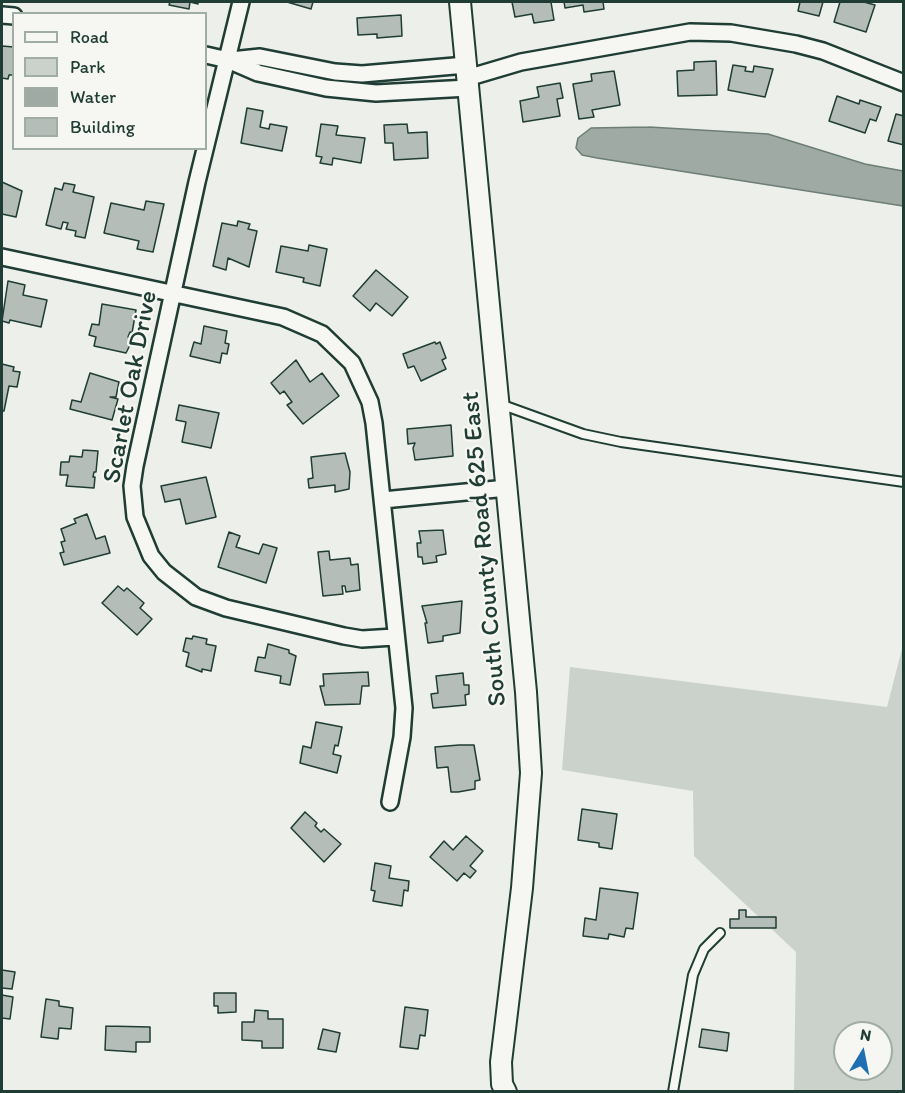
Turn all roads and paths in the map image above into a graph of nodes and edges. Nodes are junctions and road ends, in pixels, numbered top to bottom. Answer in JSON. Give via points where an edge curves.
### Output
{"nodes":[{"id":1,"x":241,"y":2,"type":"edge"},
{"id":2,"x":460,"y":2,"type":"edge"},
{"id":3,"x":207,"y":55,"type":"edge"},
{"id":4,"x":228,"y":60,"type":"junction"},
{"id":5,"x":467,"y":77,"type":"junction"},
{"id":6,"x":903,"y":83,"type":"edge"},
{"id":7,"x":207,"y":143,"type":"edge"},
{"id":8,"x":205,"y":150,"type":"edge"},
{"id":9,"x":2,"y":257,"type":"edge"},
{"id":10,"x":174,"y":293,"type":"junction"},
{"id":11,"x":499,"y":404,"type":"junction"},
{"id":12,"x":903,"y":482,"type":"edge"},
{"id":13,"x":507,"y":488,"type":"junction"},
{"id":14,"x":383,"y":500,"type":"junction"},
{"id":15,"x":394,"y":638,"type":"junction"},
{"id":16,"x":390,"y":802,"type":"dead end"},
{"id":17,"x":720,"y":933,"type":"dead end"},
{"id":18,"x":506,"y":1092,"type":"edge"},
{"id":19,"x":673,"y":1092,"type":"edge"}],
"edges":[{"from":1,"to":4,"type":"street","name":"Scarlet Oak Drive"},
{"from":2,"to":5,"type":"street","name":"South County Road 625 East"},
{"from":3,"to":4,"type":"street"},
{"from":4,"to":5,"type":"street","via":[[260,57],[335,72]]},
{"from":4,"to":5,"type":"street","via":[[258,73],[326,88],[376,93]]},
{"from":4,"to":7,"type":"street","name":"Scarlet Oak Drive"},
{"from":5,"to":6,"type":"street","via":[[521,62],[690,32],[731,33],[796,44]]},
{"from":5,"to":11,"type":"street","name":"South County Road 625 East"},
{"from":8,"to":10,"type":"street","name":"Scarlet Oak Drive"},
{"from":9,"to":10,"type":"street"},
{"from":10,"to":14,"type":"street","via":[[283,317],[313,329],[338,347],[352,363],[370,402]]},
{"from":10,"to":15,"type":"street","name":"Scarlet Oak Drive","via":[[132,486],[135,517],[151,556],[179,586],[216,605],[344,636]]},
{"from":11,"to":12,"type":"lane","via":[[583,434],[621,442]]},
{"from":11,"to":13,"type":"street","name":"South County Road 625 East"},
{"from":13,"to":14,"type":"street"},
{"from":13,"to":18,"type":"street","name":"South County Road 625 East","via":[[531,773],[501,1062]]},
{"from":14,"to":15,"type":"street"},
{"from":15,"to":16,"type":"street","via":[[404,708]]},
{"from":17,"to":19,"type":"lane","via":[[704,949],[693,975]]}]}
